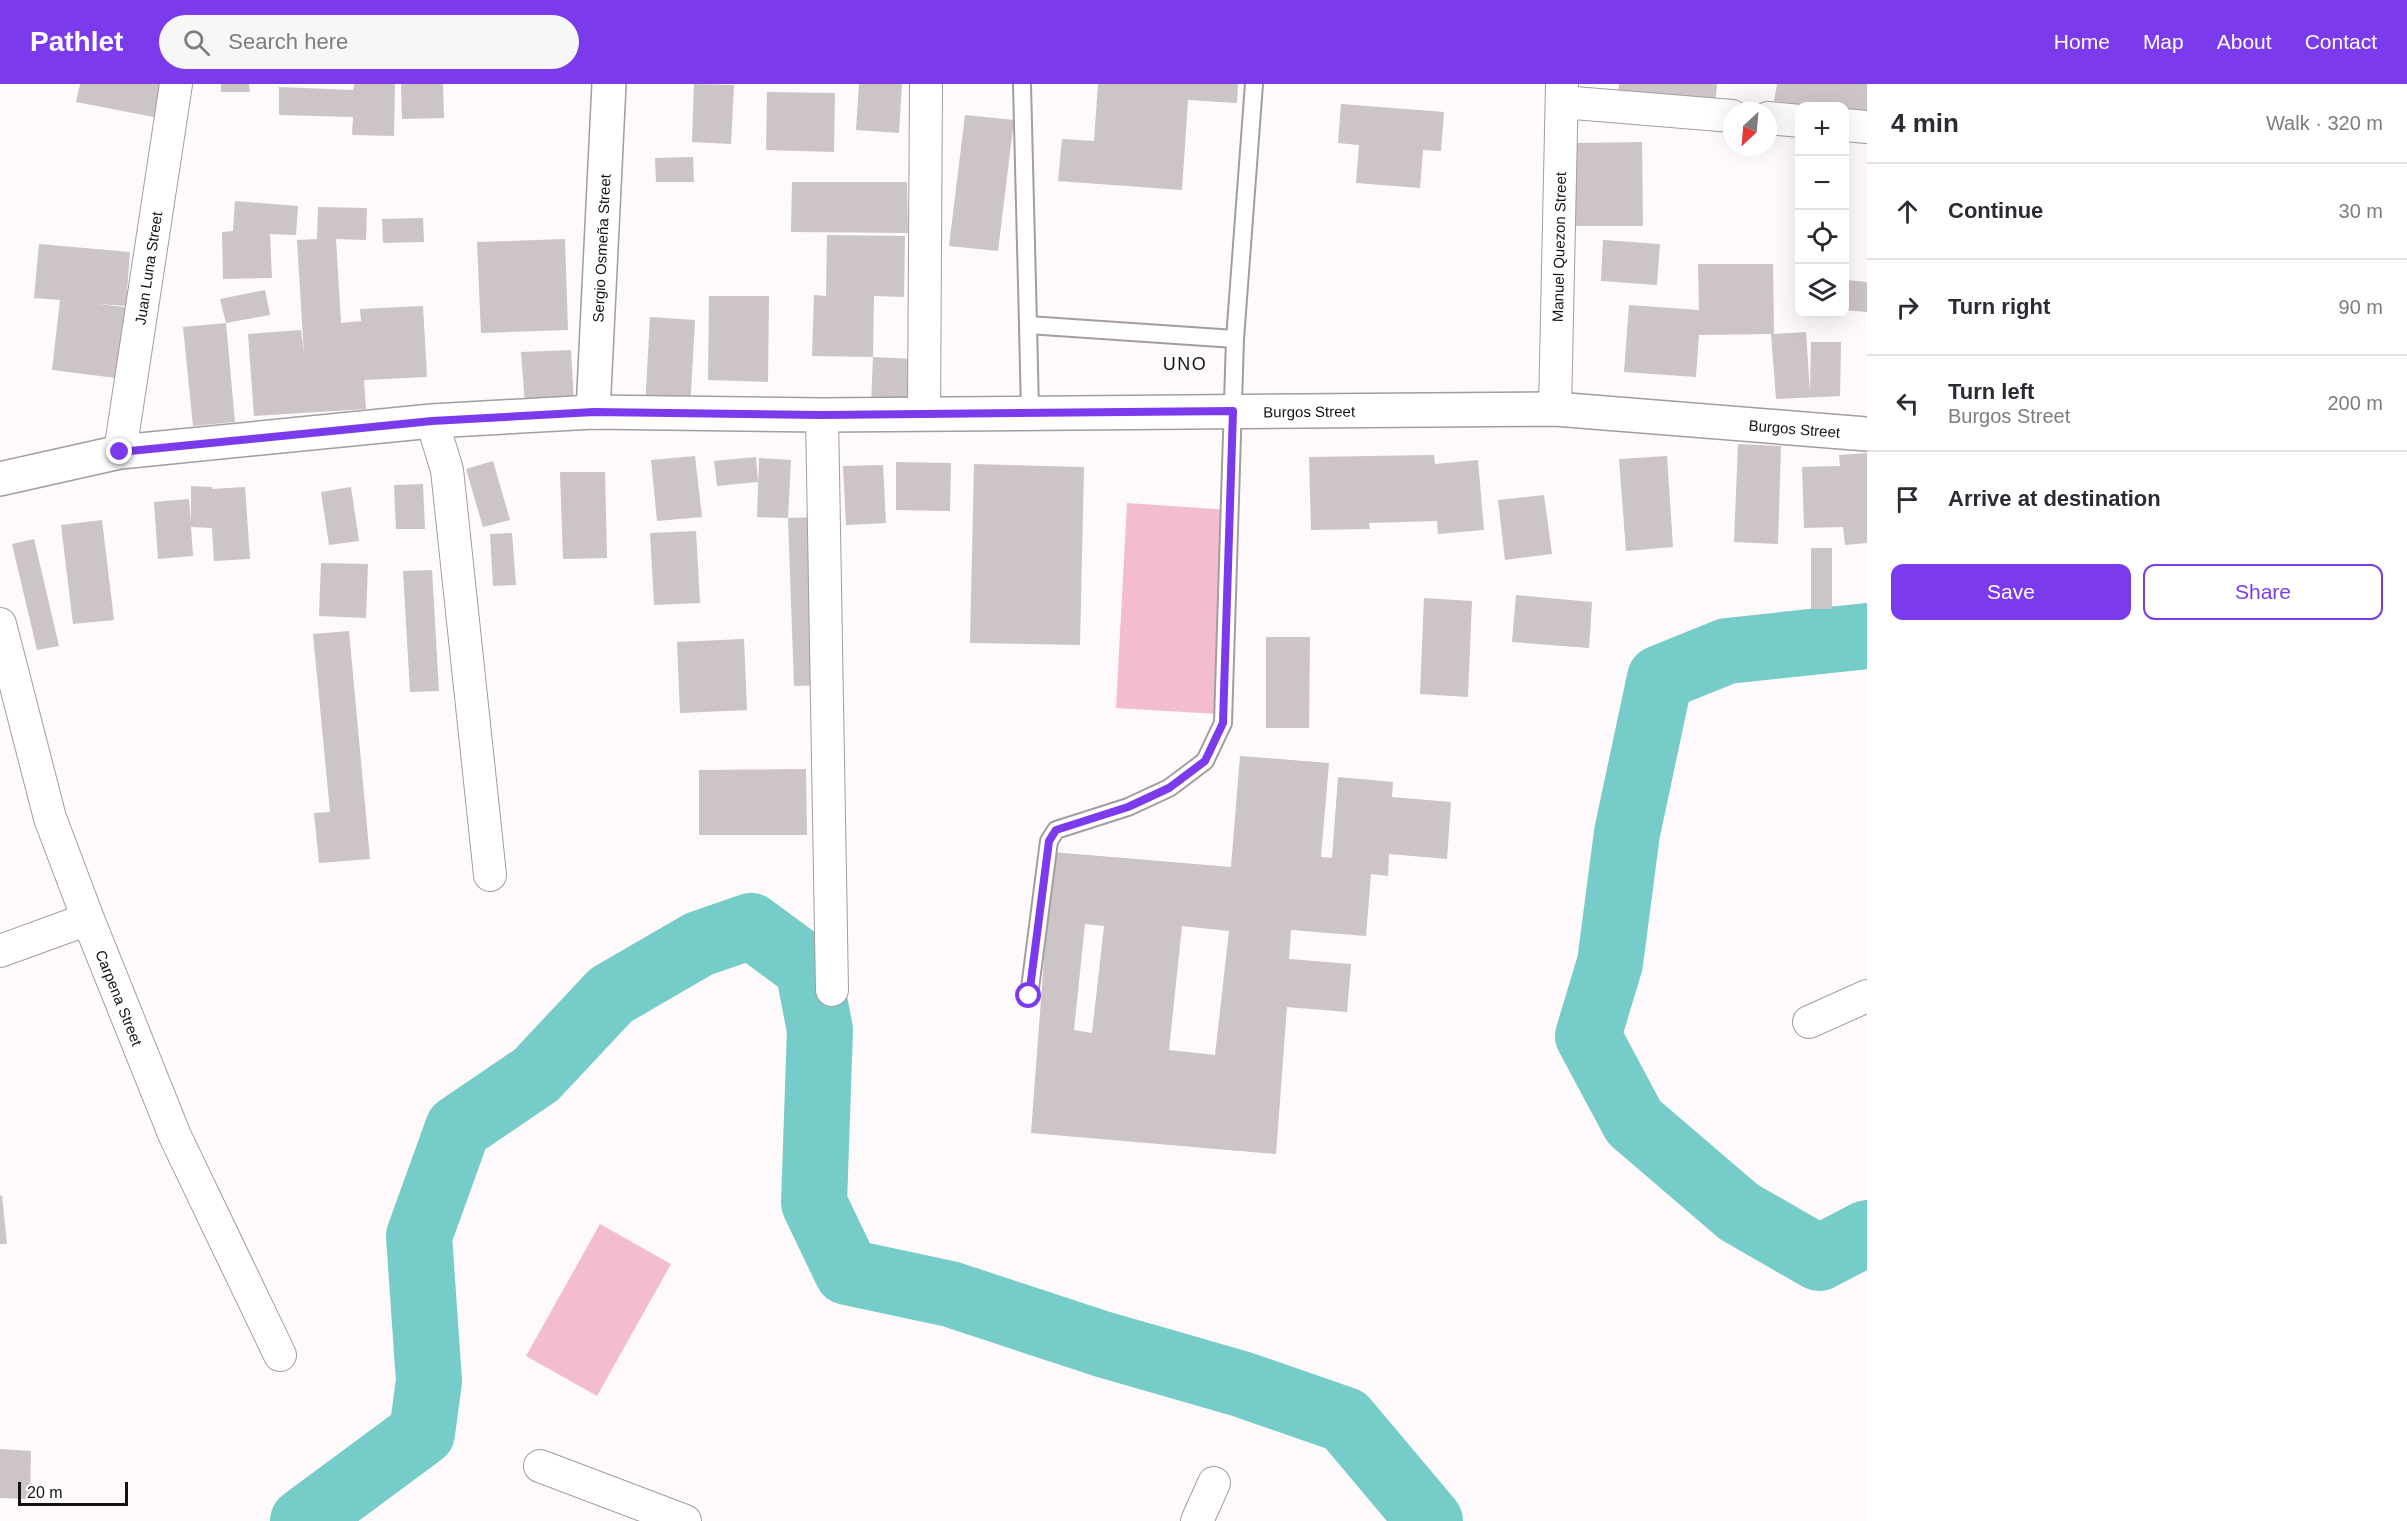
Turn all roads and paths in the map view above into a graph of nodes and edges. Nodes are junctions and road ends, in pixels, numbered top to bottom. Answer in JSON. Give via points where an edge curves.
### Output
{"nodes":[{"id":1,"x":176,"y":84,"type":"edge"},
{"id":2,"x":609,"y":84,"type":"edge"},
{"id":3,"x":926,"y":84,"type":"edge"},
{"id":4,"x":1022,"y":84,"type":"edge"},
{"id":5,"x":1254,"y":84,"type":"edge"},
{"id":6,"x":1562,"y":93,"type":"edge"},
{"id":7,"x":1723,"y":115,"type":"edge"},
{"id":8,"x":1777,"y":119,"type":"edge"},
{"id":9,"x":1795,"y":121,"type":"edge"},
{"id":10,"x":1849,"y":125,"type":"edge"},
{"id":11,"x":1867,"y":127,"type":"edge"},
{"id":12,"x":1028,"y":325,"type":"junction"},
{"id":13,"x":1235,"y":339,"type":"junction"},
{"id":14,"x":1555,"y":409,"type":"junction"},
{"id":15,"x":1233,"y":411,"type":"junction"},
{"id":16,"x":594,"y":412,"type":"junction"},
{"id":17,"x":924,"y":412,"type":"junction"},
{"id":18,"x":1030,"y":412,"type":"junction"},
{"id":19,"x":822,"y":415,"type":"junction"},
{"id":20,"x":432,"y":421,"type":"junction"},
{"id":21,"x":1867,"y":434,"type":"edge"},
{"id":22,"x":120,"y":452,"type":"junction"},
{"id":23,"x":0,"y":478,"type":"edge"},
{"id":24,"x":0,"y":624,"type":"edge"},
{"id":25,"x":490,"y":875,"type":"dead end"},
{"id":26,"x":88,"y":919,"type":"junction"},
{"id":27,"x":0,"y":951,"type":"edge"},
{"id":28,"x":832,"y":990,"type":"dead end"},
{"id":29,"x":1029,"y":996,"type":"dead end"},
{"id":30,"x":1867,"y":996,"type":"edge"},
{"id":31,"x":1809,"y":1022,"type":"dead end"},
{"id":32,"x":280,"y":1356,"type":"dead end"},
{"id":33,"x":540,"y":1466,"type":"dead end"},
{"id":34,"x":1214,"y":1483,"type":"dead end"},
{"id":35,"x":685,"y":1521,"type":"edge"},
{"id":36,"x":1197,"y":1521,"type":"edge"}],
"edges":[{"from":1,"to":22,"type":"street","name":"Juan Luna Street"},
{"from":2,"to":16,"type":"street","name":"Sergio Osmeña Street"},
{"from":3,"to":17,"type":"street"},
{"from":4,"to":12,"type":"lane"},
{"from":5,"to":13,"type":"lane"},
{"from":6,"to":7,"type":"street"},
{"from":6,"to":14,"type":"street","name":"Manuel Quezon Street"},
{"from":8,"to":9,"type":"street"},
{"from":10,"to":11,"type":"street"},
{"from":12,"to":13,"type":"lane"},
{"from":12,"to":18,"type":"lane"},
{"from":13,"to":15,"type":"lane"},
{"from":14,"to":15,"type":"street","name":"Burgos Street"},
{"from":14,"to":21,"type":"street","name":"Burgos Street"},
{"from":15,"to":18,"type":"street","name":"Burgos Street"},
{"from":15,"to":29,"type":"lane","via":[[1223,723],[1205,761],[1169,788],[1128,807],[1056,830],[1049,841]]},
{"from":16,"to":19,"type":"street","name":"Burgos Street"},
{"from":16,"to":20,"type":"street","name":"Burgos Street"},
{"from":17,"to":18,"type":"street","name":"Burgos Street"},
{"from":17,"to":19,"type":"street","name":"Burgos Street"},
{"from":19,"to":28,"type":"street"},
{"from":20,"to":22,"type":"street","name":"Burgos Street"},
{"from":20,"to":25,"type":"street","via":[[447,470]]},
{"from":22,"to":23,"type":"street","name":"Burgos Street"},
{"from":24,"to":26,"type":"street","name":"Carpena Street","via":[[50,818]]},
{"from":26,"to":27,"type":"street"},
{"from":26,"to":32,"type":"street","name":"Carpena Street","via":[[175,1136]]},
{"from":30,"to":31,"type":"street"},
{"from":33,"to":35,"type":"street"},
{"from":34,"to":36,"type":"street"}]}
